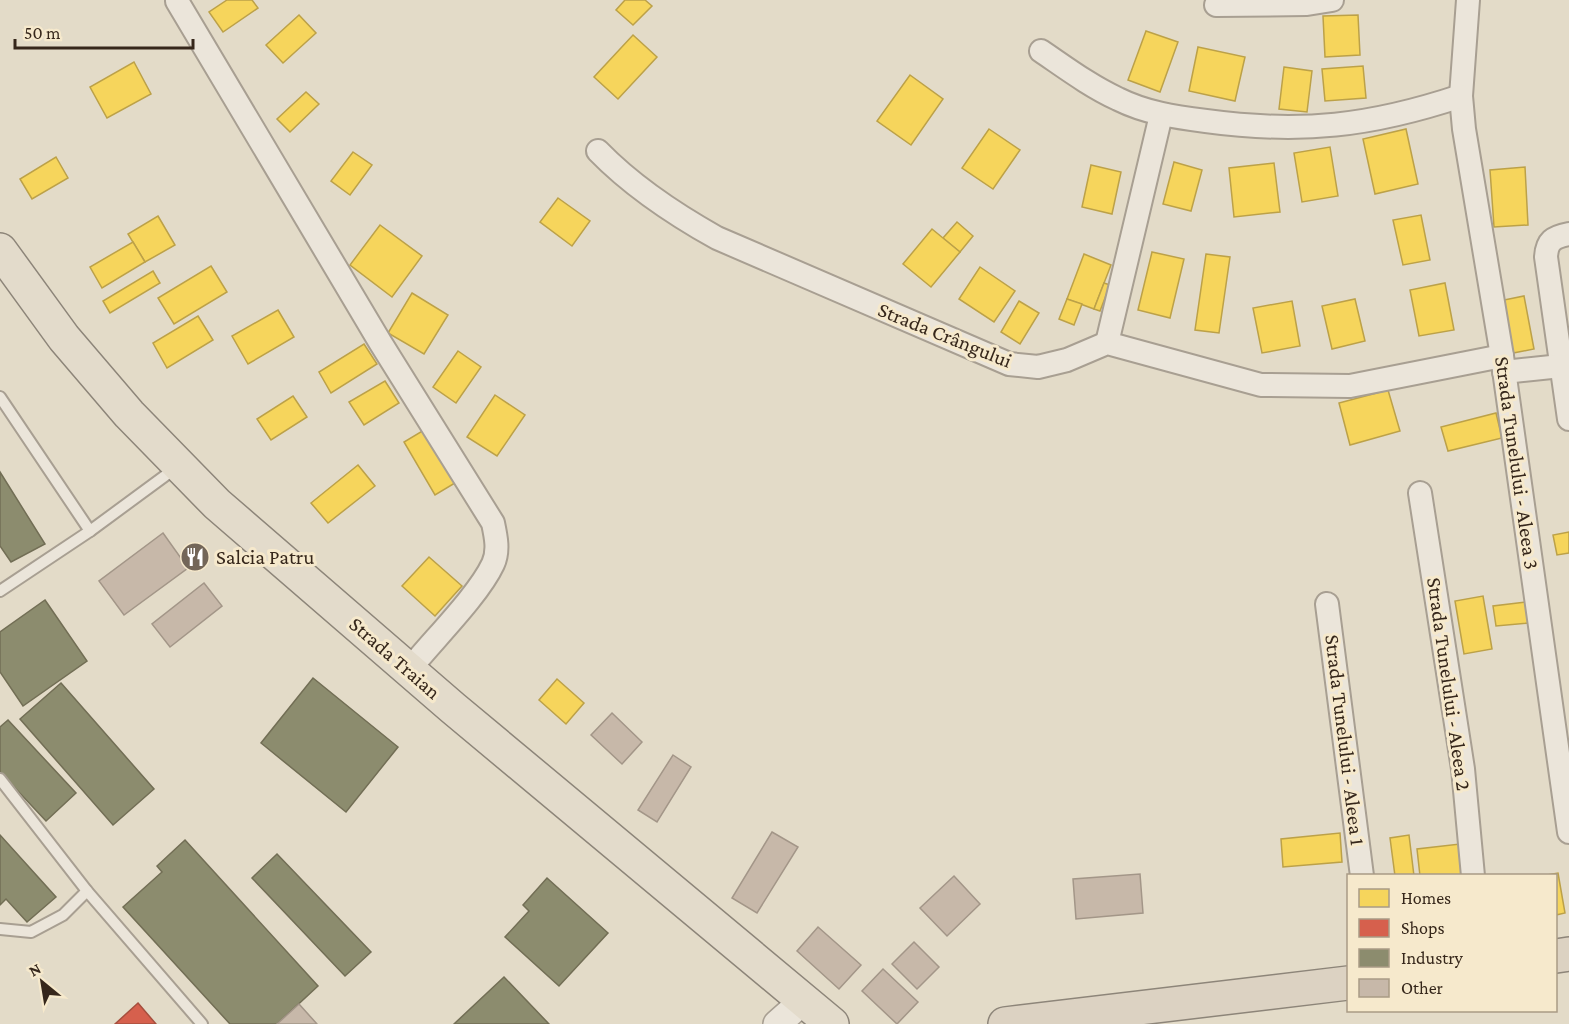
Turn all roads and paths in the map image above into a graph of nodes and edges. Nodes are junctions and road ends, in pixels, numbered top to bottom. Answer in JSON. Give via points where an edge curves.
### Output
{"nodes":[{"id":1,"x":1332,"y":0,"type":"edge"},
{"id":2,"x":1467,"y":0,"type":"edge"},
{"id":3,"x":177,"y":1,"type":"edge"},
{"id":4,"x":1216,"y":4,"type":"dead end"},
{"id":5,"x":1041,"y":51,"type":"dead end"},
{"id":6,"x":1461,"y":96,"type":"junction"},
{"id":7,"x":1161,"y":115,"type":"junction"},
{"id":8,"x":598,"y":151,"type":"dead end"},
{"id":9,"x":1569,"y":234,"type":"edge"},
{"id":10,"x":0,"y":250,"type":"edge"},
{"id":11,"x":1107,"y":343,"type":"junction"},
{"id":12,"x":1503,"y":364,"type":"junction"},
{"id":13,"x":1561,"y":366,"type":"junction"},
{"id":14,"x":0,"y":397,"type":"edge"},
{"id":15,"x":1569,"y":419,"type":"edge"},
{"id":16,"x":178,"y":466,"type":"junction"},
{"id":17,"x":1420,"y":493,"type":"dead end"},
{"id":18,"x":90,"y":531,"type":"junction"},
{"id":19,"x":0,"y":591,"type":"edge"},
{"id":20,"x":1327,"y":604,"type":"dead end"},
{"id":21,"x":409,"y":670,"type":"junction"},
{"id":22,"x":0,"y":779,"type":"edge"},
{"id":23,"x":1569,"y":832,"type":"edge"},
{"id":24,"x":1362,"y":874,"type":"edge"},
{"id":25,"x":1473,"y":874,"type":"edge"},
{"id":26,"x":87,"y":891,"type":"junction"},
{"id":27,"x":0,"y":929,"type":"edge"},
{"id":28,"x":1347,"y":983,"type":"edge"},
{"id":29,"x":1222,"y":999,"type":"junction"},
{"id":30,"x":803,"y":1001,"type":"junction"},
{"id":31,"x":202,"y":1024,"type":"edge"},
{"id":32,"x":777,"y":1024,"type":"edge"},
{"id":33,"x":832,"y":1024,"type":"edge"},
{"id":34,"x":1005,"y":1024,"type":"edge"},
{"id":35,"x":1193,"y":1024,"type":"edge"}],
"edges":[{"from":1,"to":4,"type":"street","via":[[1307,4]]},
{"from":2,"to":6,"type":"street","name":"Strada Tunelului - Aleea 3"},
{"from":3,"to":21,"type":"street","via":[[493,523],[497,541],[494,563]]},
{"from":5,"to":7,"type":"street","via":[[1089,84]]},
{"from":6,"to":7,"type":"street","via":[[1368,122],[1306,128],[1266,128]]},
{"from":6,"to":12,"type":"street","name":"Strada Tunelului - Aleea 3"},
{"from":7,"to":11,"type":"street"},
{"from":8,"to":11,"type":"street","name":"Strada Crângului","via":[[619,173],[717,238],[1010,364],[1038,367]]},
{"from":9,"to":13,"type":"street","via":[[1555,236],[1546,251]]},
{"from":10,"to":16,"type":"main road","name":"Strada Traian","via":[[64,338]]},
{"from":11,"to":12,"type":"street","via":[[1262,386],[1350,386]]},
{"from":12,"to":13,"type":"street"},
{"from":12,"to":23,"type":"street","name":"Strada Tunelului - Aleea 3"},
{"from":13,"to":15,"type":"street"},
{"from":14,"to":18,"type":"lane"},
{"from":16,"to":18,"type":"lane"},
{"from":16,"to":21,"type":"main road","name":"Strada Traian"},
{"from":17,"to":25,"type":"street","name":"Strada Tunelului - Aleea 2","via":[[1463,769]]},
{"from":18,"to":19,"type":"lane"},
{"from":20,"to":24,"type":"street","name":"Strada Tunelului - Aleea 1"},
{"from":21,"to":30,"type":"main road","name":"Strada Traian"},
{"from":22,"to":26,"type":"lane"},
{"from":26,"to":27,"type":"lane","via":[[63,915],[31,932]]},
{"from":26,"to":31,"type":"lane"},
{"from":28,"to":29,"type":"highway"},
{"from":29,"to":34,"type":"highway"},
{"from":29,"to":35,"type":"highway"},
{"from":30,"to":32,"type":"street"},
{"from":30,"to":33,"type":"main road","name":"Strada Traian"}]}
